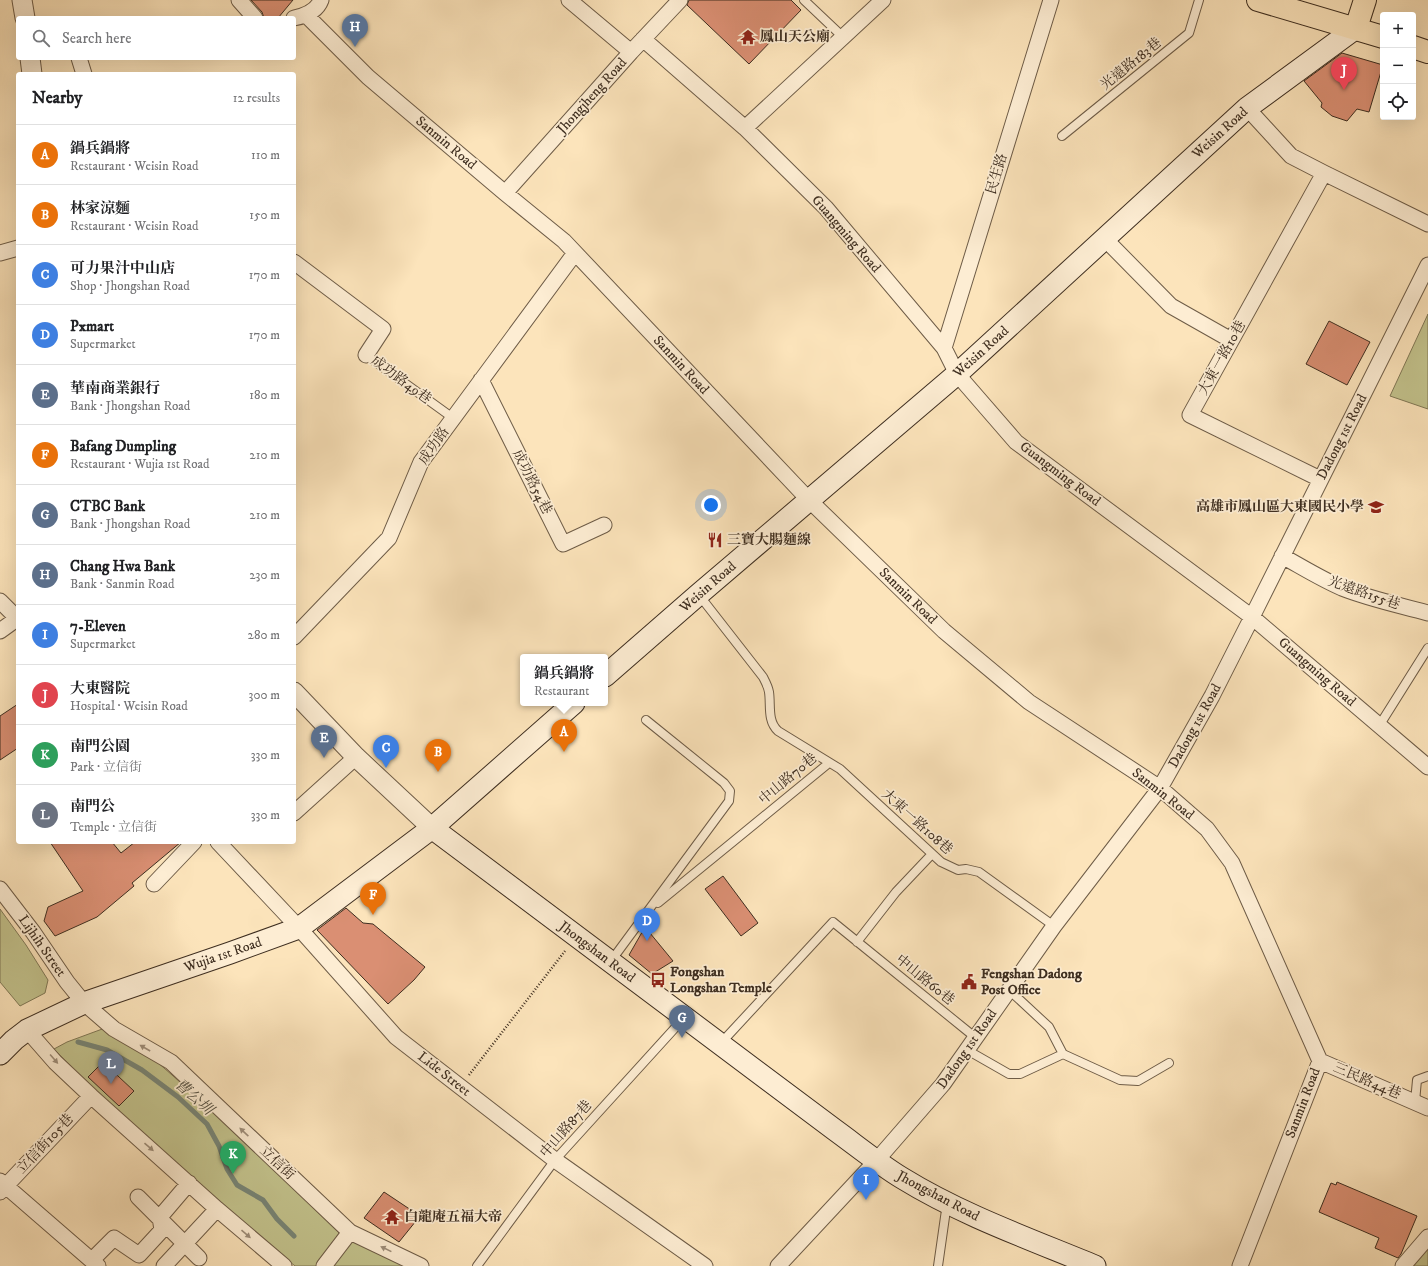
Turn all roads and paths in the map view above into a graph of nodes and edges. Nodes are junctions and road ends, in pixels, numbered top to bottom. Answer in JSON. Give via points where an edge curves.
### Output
{"nodes":[{"id":1,"x":22,"y":0,"type":"edge"},
{"id":2,"x":239,"y":0,"type":"edge"},
{"id":3,"x":321,"y":0,"type":"edge"},
{"id":4,"x":569,"y":0,"type":"edge"},
{"id":5,"x":680,"y":0,"type":"edge"},
{"id":6,"x":804,"y":0,"type":"edge"},
{"id":7,"x":883,"y":0,"type":"edge"},
{"id":8,"x":1051,"y":0,"type":"edge"},
{"id":9,"x":1199,"y":0,"type":"edge"},
{"id":10,"x":1258,"y":0,"type":"edge"},
{"id":11,"x":1365,"y":0,"type":"edge"},
{"id":12,"x":25,"y":16,"type":"edge"},
{"id":13,"x":253,"y":16,"type":"edge"},
{"id":14,"x":300,"y":17,"type":"edge"},
{"id":15,"x":1356,"y":28,"type":"junction"},
{"id":16,"x":1380,"y":36,"type":"edge"},
{"id":17,"x":843,"y":37,"type":"junction"},
{"id":18,"x":643,"y":39,"type":"junction"},
{"id":19,"x":1416,"y":47,"type":"edge"},
{"id":20,"x":631,"y":52,"type":"junction"},
{"id":21,"x":1428,"y":52,"type":"edge"},
{"id":22,"x":30,"y":60,"type":"edge"},
{"id":23,"x":80,"y":60,"type":"edge"},
{"id":24,"x":32,"y":72,"type":"edge"},
{"id":25,"x":83,"y":72,"type":"edge"},
{"id":26,"x":1247,"y":108,"type":"junction"},
{"id":27,"x":745,"y":128,"type":"junction"},
{"id":28,"x":1062,"y":136,"type":"dead end"},
{"id":29,"x":1324,"y":173,"type":"junction"},
{"id":30,"x":505,"y":193,"type":"junction"},
{"id":31,"x":1428,"y":224,"type":"edge"},
{"id":32,"x":1105,"y":239,"type":"junction"},
{"id":33,"x":16,"y":249,"type":"edge"},
{"id":34,"x":0,"y":253,"type":"edge"},
{"id":35,"x":575,"y":253,"type":"junction"},
{"id":36,"x":296,"y":264,"type":"edge"},
{"id":37,"x":1428,"y":265,"type":"edge"},
{"id":38,"x":1231,"y":340,"type":"junction"},
{"id":39,"x":944,"y":348,"type":"junction"},
{"id":40,"x":366,"y":355,"type":"joint"},
{"id":41,"x":957,"y":374,"type":"junction"},
{"id":42,"x":481,"y":380,"type":"junction"},
{"id":43,"x":453,"y":418,"type":"junction"},
{"id":44,"x":1320,"y":479,"type":"junction"},
{"id":45,"x":809,"y":500,"type":"junction"},
{"id":46,"x":604,"y":525,"type":"dead end"},
{"id":47,"x":1282,"y":556,"type":"junction"},
{"id":48,"x":698,"y":594,"type":"junction"},
{"id":49,"x":0,"y":602,"type":"edge"},
{"id":50,"x":1428,"y":613,"type":"edge"},
{"id":51,"x":16,"y":616,"type":"edge"},
{"id":52,"x":1252,"y":617,"type":"junction"},
{"id":53,"x":16,"y":619,"type":"edge"},
{"id":54,"x":0,"y":631,"type":"edge"},
{"id":55,"x":296,"y":636,"type":"edge"},
{"id":56,"x":1428,"y":648,"type":"edge"},
{"id":57,"x":608,"y":673,"type":"edge"},
{"id":58,"x":296,"y":694,"type":"edge"},
{"id":59,"x":571,"y":706,"type":"edge"},
{"id":60,"x":646,"y":720,"type":"dead end"},
{"id":61,"x":1379,"y":726,"type":"junction"},
{"id":62,"x":356,"y":757,"type":"junction"},
{"id":63,"x":829,"y":763,"type":"junction"},
{"id":64,"x":1428,"y":767,"type":"edge"},
{"id":65,"x":1160,"y":788,"type":"junction"},
{"id":66,"x":296,"y":811,"type":"edge"},
{"id":67,"x":432,"y":828,"type":"junction"},
{"id":68,"x":192,"y":844,"type":"edge"},
{"id":69,"x":220,"y":844,"type":"edge"},
{"id":70,"x":932,"y":854,"type":"junction"},
{"id":71,"x":154,"y":884,"type":"dead end"},
{"id":72,"x":0,"y":889,"type":"edge"},
{"id":73,"x":648,"y":910,"type":"junction"},
{"id":74,"x":1054,"y":926,"type":"junction"},
{"id":75,"x":299,"y":928,"type":"junction"},
{"id":76,"x":577,"y":936,"type":"junction"},
{"id":77,"x":857,"y":942,"type":"junction"},
{"id":78,"x":610,"y":962,"type":"junction"},
{"id":79,"x":1008,"y":990,"type":"junction"},
{"id":80,"x":84,"y":1003,"type":"junction"},
{"id":81,"x":684,"y":1017,"type":"junction"},
{"id":82,"x":27,"y":1030,"type":"junction"},
{"id":83,"x":976,"y":1038,"type":"junction"},
{"id":84,"x":720,"y":1044,"type":"junction"},
{"id":85,"x":967,"y":1050,"type":"junction"},
{"id":86,"x":0,"y":1054,"type":"edge"},
{"id":87,"x":1063,"y":1054,"type":"junction"},
{"id":88,"x":1320,"y":1061,"type":"junction"},
{"id":89,"x":1169,"y":1063,"type":"dead end"},
{"id":90,"x":1428,"y":1076,"type":"edge"},
{"id":91,"x":460,"y":1087,"type":"junction"},
{"id":92,"x":91,"y":1096,"type":"junction"},
{"id":93,"x":1422,"y":1105,"type":"edge"},
{"id":94,"x":555,"y":1160,"type":"junction"},
{"id":95,"x":876,"y":1161,"type":"junction"},
{"id":96,"x":189,"y":1183,"type":"junction"},
{"id":97,"x":2,"y":1186,"type":"edge"},
{"id":98,"x":138,"y":1197,"type":"dead end"},
{"id":99,"x":947,"y":1202,"type":"junction"},
{"id":100,"x":217,"y":1209,"type":"junction"},
{"id":101,"x":160,"y":1218,"type":"junction"},
{"id":102,"x":350,"y":1232,"type":"junction"},
{"id":103,"x":1428,"y":1236,"type":"edge"},
{"id":104,"x":185,"y":1244,"type":"junction"},
{"id":105,"x":199,"y":1258,"type":"dead end"},
{"id":106,"x":95,"y":1263,"type":"edge"},
{"id":107,"x":164,"y":1266,"type":"edge"},
{"id":108,"x":284,"y":1266,"type":"edge"},
{"id":109,"x":324,"y":1266,"type":"edge"},
{"id":110,"x":421,"y":1266,"type":"edge"},
{"id":111,"x":477,"y":1266,"type":"edge"},
{"id":112,"x":705,"y":1266,"type":"edge"},
{"id":113,"x":778,"y":1266,"type":"edge"},
{"id":114,"x":938,"y":1266,"type":"edge"},
{"id":115,"x":1095,"y":1266,"type":"edge"},
{"id":116,"x":1240,"y":1266,"type":"edge"},
{"id":117,"x":1403,"y":1266,"type":"edge"}],
"edges":[{"from":1,"to":12,"type":"street"},
{"from":2,"to":13,"type":"street"},
{"from":3,"to":14,"type":"street","name":"Sanmin Road"},
{"from":4,"to":20,"type":"street"},
{"from":5,"to":18,"type":"street","name":"Jhongjheng Road"},
{"from":6,"to":17,"type":"lane"},
{"from":7,"to":17,"type":"street"},
{"from":8,"to":39,"type":"street","name":"民生路"},
{"from":9,"to":28,"type":"lane","name":"光遠路183巷","via":[[1189,33]]},
{"from":10,"to":15,"type":"main road"},
{"from":11,"to":15,"type":"main road"},
{"from":14,"to":30,"type":"street","name":"Sanmin Road"},
{"from":15,"to":16,"type":"main road"},
{"from":15,"to":26,"type":"main road","name":"Weisin Road"},
{"from":17,"to":27,"type":"street"},
{"from":18,"to":20,"type":"street","name":"Jhongjheng Road"},
{"from":18,"to":27,"type":"street","name":"Guangming Road"},
{"from":19,"to":21,"type":"main road"},
{"from":20,"to":30,"type":"street","name":"Jhongjheng Road"},
{"from":22,"to":24,"type":"street"},
{"from":23,"to":25,"type":"street"},
{"from":26,"to":29,"type":"street","via":[[1291,156]]},
{"from":26,"to":32,"type":"main road","name":"Weisin Road"},
{"from":27,"to":39,"type":"street","name":"Guangming Road","via":[[826,208]]},
{"from":29,"to":31,"type":"street"},
{"from":29,"to":38,"type":"street","name":"大東一路10巷"},
{"from":30,"to":35,"type":"street","name":"Sanmin Road"},
{"from":32,"to":38,"type":"street","via":[[1171,306]]},
{"from":32,"to":41,"type":"main road","name":"Weisin Road"},
{"from":33,"to":34,"type":"street"},
{"from":35,"to":42,"type":"street","name":"成功路"},
{"from":35,"to":45,"type":"street","name":"Sanmin Road"},
{"from":36,"to":40,"type":"street","name":"成功路49巷","via":[[383,329]]},
{"from":37,"to":44,"type":"street","name":"Dadong 1st Road"},
{"from":38,"to":44,"type":"street","name":"大東一路10巷","via":[[1190,415]]},
{"from":39,"to":41,"type":"street","name":"Guangming Road"},
{"from":40,"to":43,"type":"lane","name":"成功路49巷"},
{"from":41,"to":45,"type":"main road","name":"Weisin Road"},
{"from":41,"to":52,"type":"street","name":"Guangming Road","via":[[1016,442]]},
{"from":42,"to":43,"type":"street","name":"成功路"},
{"from":42,"to":46,"type":"street","name":"成功路54巷","via":[[563,544]]},
{"from":43,"to":55,"type":"street","name":"成功路","via":[[421,462],[389,538]]},
{"from":44,"to":47,"type":"street","name":"Dadong 1st Road"},
{"from":45,"to":48,"type":"main road","name":"Weisin Road"},
{"from":45,"to":65,"type":"street","name":"Sanmin Road","via":[[944,630],[1029,702]]},
{"from":47,"to":50,"type":"street","name":"光遠路155巷","via":[[1343,588]]},
{"from":47,"to":52,"type":"street","name":"Dadong 1st Road"},
{"from":48,"to":57,"type":"main road","name":"Weisin Road"},
{"from":48,"to":63,"type":"lane","name":"中山路70巷","via":[[763,676],[768,689],[773,726]]},
{"from":49,"to":51,"type":"street"},
{"from":52,"to":61,"type":"street","name":"Guangming Road"},
{"from":52,"to":65,"type":"street","name":"Dadong 1st Road","via":[[1212,696]]},
{"from":53,"to":54,"type":"street"},
{"from":56,"to":61,"type":"lane"},
{"from":58,"to":62,"type":"street","name":"Jhongshan Road"},
{"from":59,"to":67,"type":"main road"},
{"from":60,"to":73,"type":"lane","name":"中山路70巷","via":[[724,783],[730,791],[729,801]]},
{"from":61,"to":64,"type":"street","name":"Guangming Road"},
{"from":62,"to":66,"type":"street"},
{"from":62,"to":67,"type":"street","name":"Jhongshan Road"},
{"from":63,"to":70,"type":"lane","name":"大東一路108巷","via":[[840,769]]},
{"from":63,"to":73,"type":"lane","name":"中山路70巷"},
{"from":65,"to":74,"type":"street","name":"Dadong 1st Road"},
{"from":65,"to":88,"type":"street","name":"Sanmin Road","via":[[1207,828],[1232,863]]},
{"from":67,"to":75,"type":"main road","name":"Wujia 1st Road"},
{"from":67,"to":76,"type":"main road","name":"Jhongshan Road"},
{"from":68,"to":71,"type":"street"},
{"from":69,"to":75,"type":"street","name":"Lide Street"},
{"from":70,"to":74,"type":"lane","name":"大東一路108巷","via":[[951,868],[979,872]]},
{"from":70,"to":77,"type":"lane","via":[[896,892]]},
{"from":72,"to":80,"type":"street","name":"Lijhih Street"},
{"from":73,"to":78,"type":"lane","name":"中山路70巷"},
{"from":74,"to":79,"type":"street","name":"Dadong 1st Road"},
{"from":75,"to":80,"type":"main road","name":"Wujia 1st Road"},
{"from":75,"to":91,"type":"street","name":"Lide Street","via":[[396,1037]]},
{"from":76,"to":78,"type":"main road","name":"Jhongshan Road"},
{"from":76,"to":91,"type":"path"},
{"from":77,"to":83,"type":"lane","name":"中山路60巷"},
{"from":77,"to":84,"type":"lane","name":"中山路60巷","via":[[832,922]]},
{"from":78,"to":81,"type":"main road","name":"Jhongshan Road"},
{"from":79,"to":83,"type":"street","name":"Dadong 1st Road"},
{"from":79,"to":87,"type":"lane","via":[[1049,1027]]},
{"from":80,"to":82,"type":"main road","name":"Wujia 1st Road"},
{"from":102,"to":80,"type":"street","name":"立信街","one_way":true,"via":[[170,1062],[114,1029]]},
{"from":81,"to":84,"type":"main road","name":"Jhongshan Road"},
{"from":81,"to":94,"type":"lane","name":"中山路87巷"},
{"from":82,"to":86,"type":"main road","name":"Wujia 1st Road"},
{"from":82,"to":92,"type":"street","one_way":true},
{"from":83,"to":85,"type":"street","name":"Dadong 1st Road"},
{"from":84,"to":95,"type":"main road","name":"Jhongshan Road"},
{"from":85,"to":87,"type":"lane","via":[[1009,1074],[1020,1074]]},
{"from":85,"to":95,"type":"street","name":"Dadong 1st Road","via":[[943,1084]]},
{"from":87,"to":89,"type":"lane","via":[[1120,1080],[1138,1081]]},
{"from":88,"to":93,"type":"street","name":"三民路44巷"},
{"from":88,"to":116,"type":"street","name":"Sanmin Road"},
{"from":90,"to":93,"type":"lane","name":"三民路44巷","via":[[1417,1080]]},
{"from":91,"to":94,"type":"street","name":"Lide Street"},
{"from":92,"to":96,"type":"street","one_way":true},
{"from":92,"to":97,"type":"street","name":"立信街105巷"},
{"from":94,"to":111,"type":"lane","name":"中山路87巷"},
{"from":94,"to":112,"type":"street","name":"Lide Street"},
{"from":95,"to":99,"type":"main road","name":"Jhongshan Road"},
{"from":95,"to":113,"type":"street","name":"Dadong 1st Road"},
{"from":96,"to":100,"type":"street"},
{"from":96,"to":101,"type":"street"},
{"from":97,"to":106,"type":"street"},
{"from":98,"to":101,"type":"street"},
{"from":99,"to":114,"type":"lane"},
{"from":99,"to":115,"type":"main road","name":"Jhongshan Road"},
{"from":100,"to":104,"type":"street"},
{"from":100,"to":108,"type":"street","one_way":true},
{"from":101,"to":104,"type":"street"},
{"from":101,"to":106,"type":"street","via":[[162,1230],[139,1255],[114,1238]]},
{"from":102,"to":109,"type":"street"},
{"from":110,"to":102,"type":"street","name":"立信街","one_way":true},
{"from":103,"to":117,"type":"street"},
{"from":104,"to":105,"type":"street"},
{"from":104,"to":107,"type":"street"}]}
